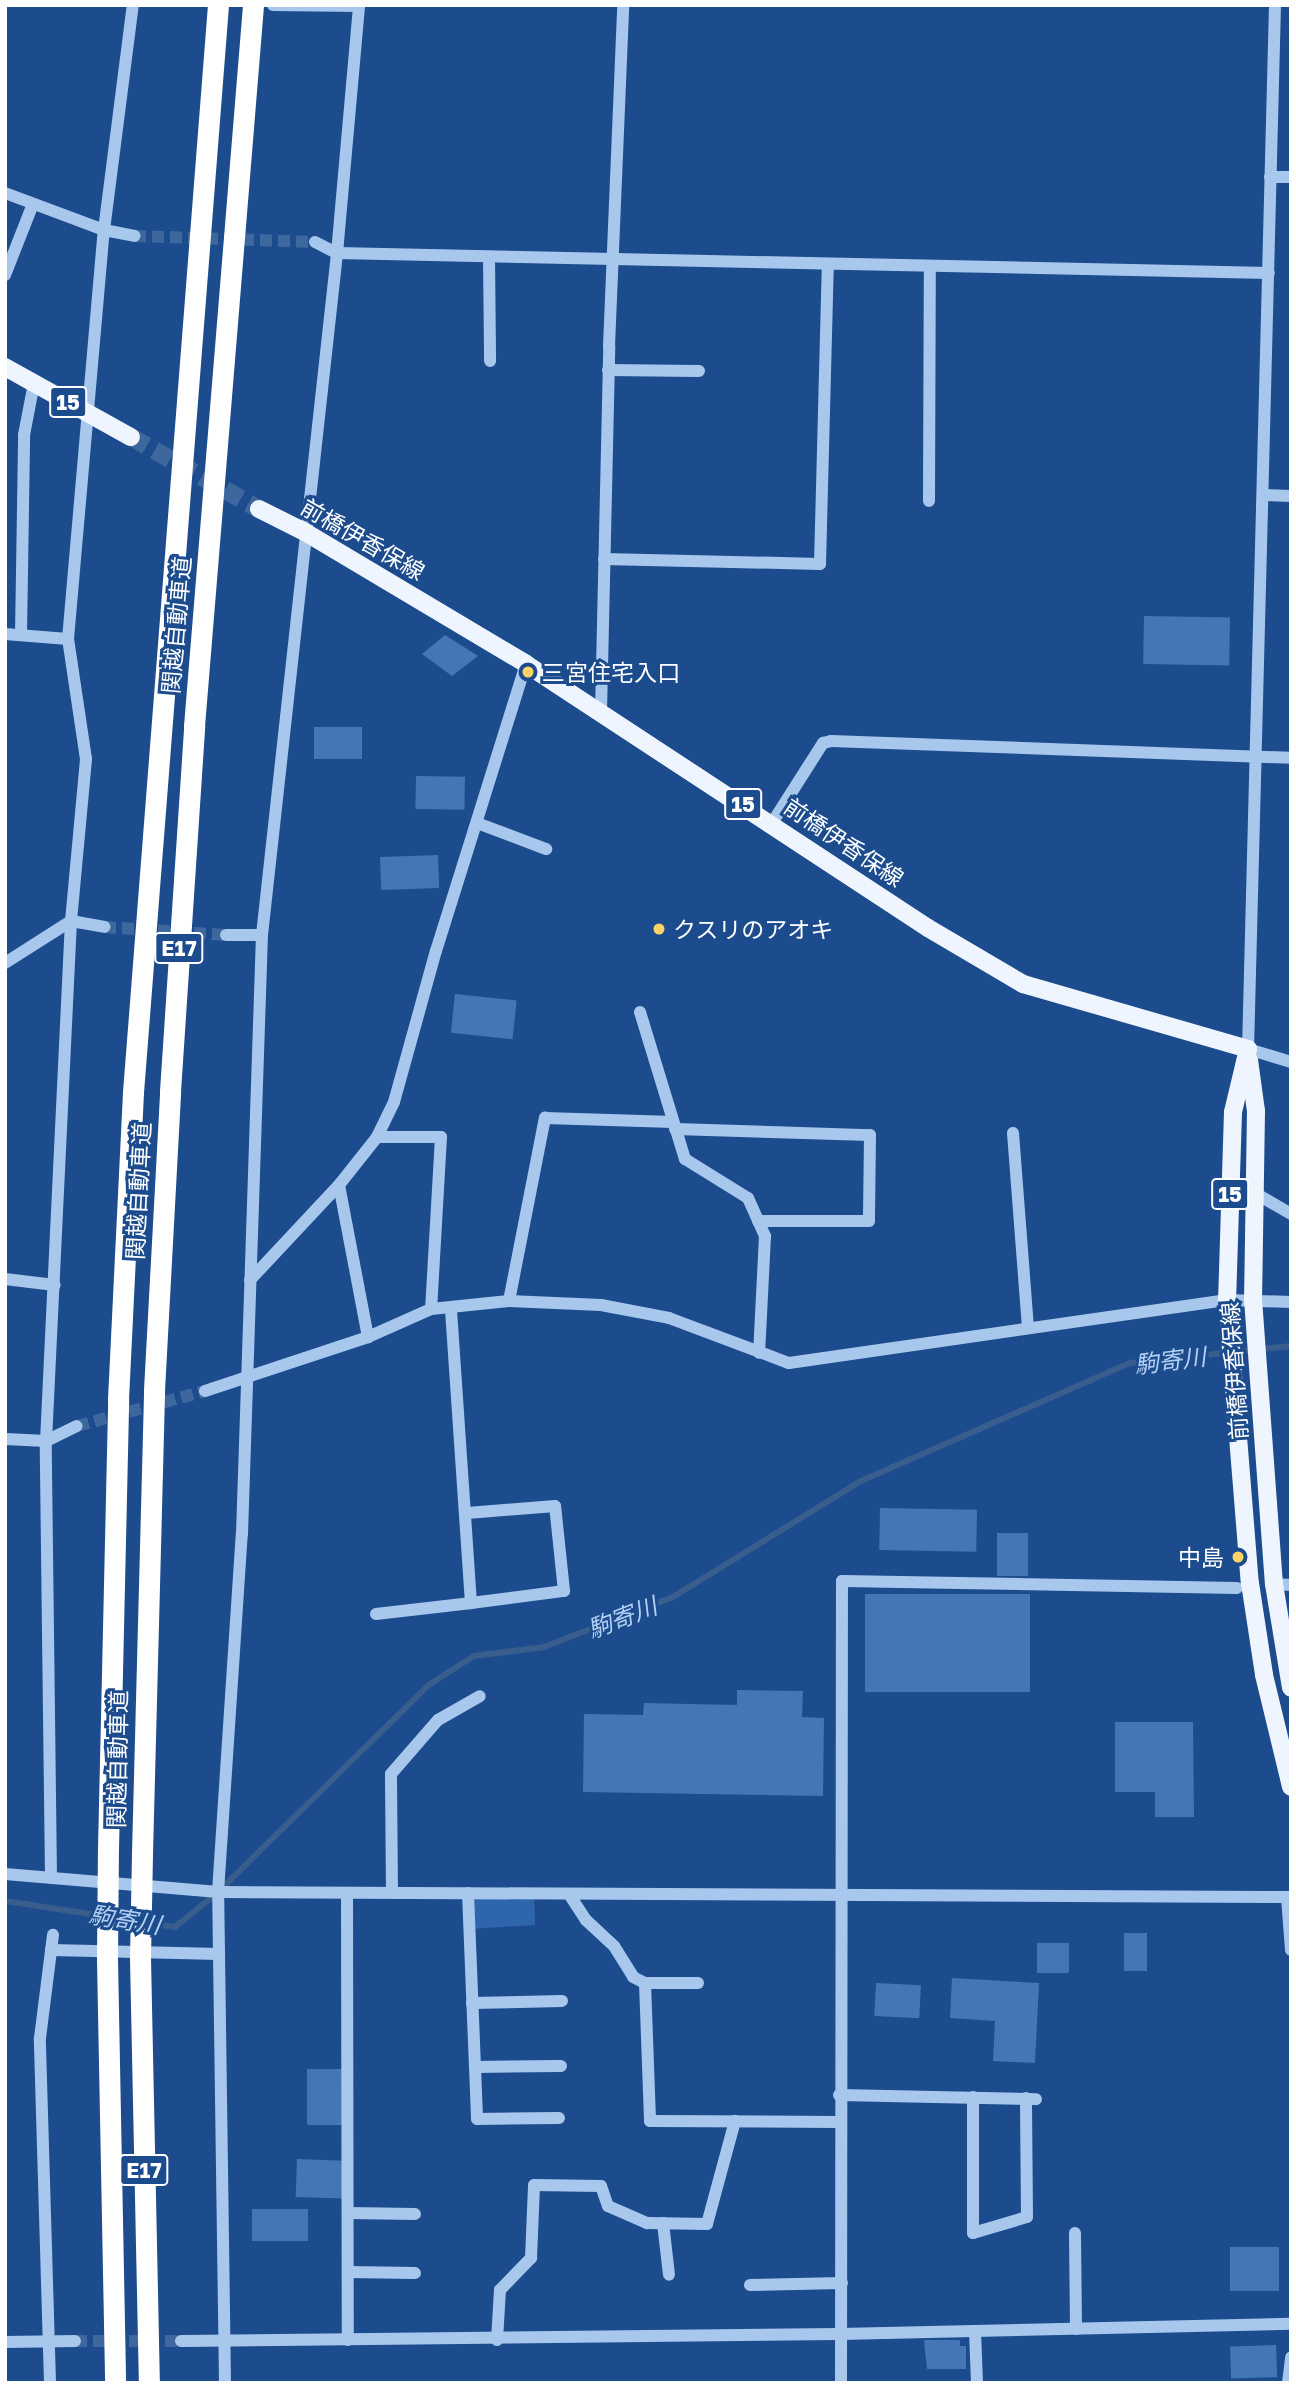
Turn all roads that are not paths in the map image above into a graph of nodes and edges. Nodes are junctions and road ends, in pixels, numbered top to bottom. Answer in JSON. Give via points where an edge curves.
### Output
{"nodes":[{"id":1,"x":133,"y":5,"type":"edge"},
{"id":2,"x":218,"y":5,"type":"edge"},
{"id":3,"x":253,"y":5,"type":"edge"},
{"id":4,"x":273,"y":5,"type":"edge"},
{"id":5,"x":623,"y":5,"type":"edge"},
{"id":6,"x":1275,"y":5,"type":"edge"},
{"id":7,"x":359,"y":6,"type":"edge"},
{"id":8,"x":1270,"y":177,"type":"junction"},
{"id":9,"x":1291,"y":177,"type":"edge"},
{"id":10,"x":5,"y":193,"type":"edge"},
{"id":11,"x":33,"y":204,"type":"junction"},
{"id":12,"x":104,"y":230,"type":"junction"},
{"id":13,"x":134,"y":236,"type":"tunnel mouth"},
{"id":14,"x":315,"y":242,"type":"tunnel mouth"},
{"id":15,"x":337,"y":253,"type":"junction"},
{"id":16,"x":489,"y":257,"type":"junction"},
{"id":17,"x":614,"y":260,"type":"junction"},
{"id":18,"x":828,"y":265,"type":"junction"},
{"id":19,"x":930,"y":267,"type":"junction"},
{"id":20,"x":1269,"y":273,"type":"junction"},
{"id":21,"x":5,"y":275,"type":"edge"},
{"id":22,"x":490,"y":361,"type":"dead end"},
{"id":23,"x":5,"y":367,"type":"edge"},
{"id":24,"x":608,"y":370,"type":"junction"},
{"id":25,"x":699,"y":372,"type":"dead end"},
{"id":26,"x":34,"y":383,"type":"junction"},
{"id":27,"x":89,"y":414,"type":"junction"},
{"id":28,"x":131,"y":437,"type":"tunnel mouth"},
{"id":29,"x":1264,"y":495,"type":"junction"},
{"id":30,"x":1291,"y":496,"type":"edge"},
{"id":31,"x":929,"y":501,"type":"dead end"},
{"id":32,"x":259,"y":509,"type":"tunnel mouth"},
{"id":33,"x":305,"y":532,"type":"junction"},
{"id":34,"x":604,"y":559,"type":"junction"},
{"id":35,"x":5,"y":634,"type":"edge"},
{"id":36,"x":21,"y":635,"type":"junction"},
{"id":37,"x":68,"y":639,"type":"junction"},
{"id":38,"x":526,"y":664,"type":"junction"},
{"id":39,"x":601,"y":712,"type":"junction"},
{"id":40,"x":1257,"y":757,"type":"junction"},
{"id":41,"x":1291,"y":758,"type":"edge"},
{"id":42,"x":477,"y":823,"type":"junction"},
{"id":43,"x":772,"y":823,"type":"junction"},
{"id":44,"x":546,"y":849,"type":"dead end"},
{"id":45,"x":71,"y":921,"type":"junction"},
{"id":46,"x":104,"y":927,"type":"tunnel mouth"},
{"id":47,"x":226,"y":934,"type":"tunnel mouth"},
{"id":48,"x":262,"y":934,"type":"junction"},
{"id":49,"x":5,"y":963,"type":"edge"},
{"id":50,"x":640,"y":1012,"type":"dead end"},
{"id":51,"x":1248,"y":1049,"type":"junction"},
{"id":52,"x":1291,"y":1062,"type":"edge"},
{"id":53,"x":674,"y":1126,"type":"junction"},
{"id":54,"x":1013,"y":1133,"type":"dead end"},
{"id":55,"x":377,"y":1137,"type":"junction"},
{"id":56,"x":338,"y":1185,"type":"junction"},
{"id":57,"x":1255,"y":1193,"type":"junction"},
{"id":58,"x":1291,"y":1214,"type":"edge"},
{"id":59,"x":758,"y":1221,"type":"junction"},
{"id":60,"x":5,"y":1279,"type":"edge"},
{"id":61,"x":250,"y":1280,"type":"junction"},
{"id":62,"x":55,"y":1285,"type":"junction"},
{"id":63,"x":1253,"y":1299,"type":"junction"},
{"id":64,"x":1227,"y":1300,"type":"junction"},
{"id":65,"x":509,"y":1301,"type":"junction"},
{"id":66,"x":1291,"y":1302,"type":"edge"},
{"id":67,"x":431,"y":1309,"type":"junction"},
{"id":68,"x":451,"y":1310,"type":"junction"},
{"id":69,"x":1028,"y":1326,"type":"junction"},
{"id":70,"x":368,"y":1337,"type":"junction"},
{"id":71,"x":759,"y":1353,"type":"junction"},
{"id":72,"x":244,"y":1380,"type":"junction"},
{"id":73,"x":205,"y":1391,"type":"tunnel mouth"},
{"id":74,"x":77,"y":1426,"type":"tunnel mouth"},
{"id":75,"x":5,"y":1439,"type":"edge"},
{"id":76,"x":46,"y":1441,"type":"junction"},
{"id":77,"x":467,"y":1513,"type":"junction"},
{"id":78,"x":1283,"y":1584,"type":"edge"},
{"id":79,"x":1237,"y":1588,"type":"dead end"},
{"id":80,"x":471,"y":1603,"type":"junction"},
{"id":81,"x":376,"y":1614,"type":"dead end"},
{"id":82,"x":1291,"y":1688,"type":"edge"},
{"id":83,"x":480,"y":1696,"type":"dead end"},
{"id":84,"x":1291,"y":1787,"type":"edge"},
{"id":85,"x":5,"y":1874,"type":"edge"},
{"id":86,"x":51,"y":1878,"type":"junction"},
{"id":87,"x":218,"y":1892,"type":"junction"},
{"id":88,"x":346,"y":1893,"type":"junction"},
{"id":89,"x":392,"y":1893,"type":"junction"},
{"id":90,"x":468,"y":1894,"type":"junction"},
{"id":91,"x":569,"y":1894,"type":"junction"},
{"id":92,"x":842,"y":1895,"type":"junction"},
{"id":93,"x":1289,"y":1897,"type":"edge"},
{"id":94,"x":53,"y":1935,"type":"dead end"},
{"id":95,"x":51,"y":1950,"type":"junction"},
{"id":96,"x":1291,"y":1950,"type":"edge"},
{"id":97,"x":219,"y":1954,"type":"junction"},
{"id":98,"x":645,"y":1983,"type":"junction"},
{"id":99,"x":698,"y":1983,"type":"dead end"},
{"id":100,"x":562,"y":2001,"type":"dead end"},
{"id":101,"x":472,"y":2003,"type":"junction"},
{"id":102,"x":561,"y":2066,"type":"dead end"},
{"id":103,"x":475,"y":2067,"type":"junction"},
{"id":104,"x":839,"y":2095,"type":"junction"},
{"id":105,"x":973,"y":2097,"type":"junction"},
{"id":106,"x":559,"y":2118,"type":"dead end"},
{"id":107,"x":735,"y":2121,"type":"junction"},
{"id":108,"x":838,"y":2122,"type":"junction"},
{"id":109,"x":348,"y":2213,"type":"junction"},
{"id":110,"x":415,"y":2214,"type":"dead end"},
{"id":111,"x":663,"y":2223,"type":"junction"},
{"id":112,"x":1075,"y":2232,"type":"dead end"},
{"id":113,"x":348,"y":2272,"type":"junction"},
{"id":114,"x":415,"y":2273,"type":"dead end"},
{"id":115,"x":669,"y":2276,"type":"dead end"},
{"id":116,"x":842,"y":2283,"type":"junction"},
{"id":117,"x":750,"y":2285,"type":"dead end"},
{"id":118,"x":1291,"y":2324,"type":"edge"},
{"id":119,"x":1076,"y":2329,"type":"junction"},
{"id":120,"x":975,"y":2331,"type":"junction"},
{"id":121,"x":840,"y":2334,"type":"junction"},
{"id":122,"x":48,"y":2340,"type":"junction"},
{"id":123,"x":223,"y":2340,"type":"junction"},
{"id":124,"x":348,"y":2340,"type":"junction"},
{"id":125,"x":498,"y":2340,"type":"junction"},
{"id":126,"x":75,"y":2341,"type":"tunnel mouth"},
{"id":127,"x":181,"y":2341,"type":"tunnel mouth"},
{"id":128,"x":5,"y":2342,"type":"edge"},
{"id":129,"x":1291,"y":2357,"type":"edge"},
{"id":130,"x":50,"y":2383,"type":"edge"},
{"id":131,"x":114,"y":2383,"type":"edge"},
{"id":132,"x":149,"y":2383,"type":"edge"},
{"id":133,"x":225,"y":2383,"type":"edge"},
{"id":134,"x":841,"y":2383,"type":"edge"},
{"id":135,"x":977,"y":2383,"type":"edge"},
{"id":136,"x":1288,"y":2383,"type":"edge"}],
"edges":[{"from":1,"to":12,"type":"street"},
{"from":2,"to":131,"type":"highway","name":"関越自動車道","number":"E17","bridge":true,"via":[[133,1092],[118,1399],[107,1849]]},
{"from":3,"to":132,"type":"highway","name":"関越自動車道","number":"E17","bridge":true,"via":[[194,726],[152,1430],[140,1958]]},
{"from":4,"to":7,"type":"street"},
{"from":5,"to":17,"type":"street"},
{"from":6,"to":8,"type":"street"},
{"from":7,"to":15,"type":"street"},
{"from":8,"to":9,"type":"street"},
{"from":8,"to":20,"type":"street"},
{"from":10,"to":11,"type":"street"},
{"from":11,"to":12,"type":"street"},
{"from":11,"to":21,"type":"street"},
{"from":12,"to":13,"type":"street"},
{"from":12,"to":27,"type":"street"},
{"from":14,"to":15,"type":"street"},
{"from":15,"to":16,"type":"street"},
{"from":15,"to":33,"type":"street"},
{"from":16,"to":17,"type":"street"},
{"from":16,"to":22,"type":"street"},
{"from":17,"to":18,"type":"street"},
{"from":17,"to":24,"type":"street"},
{"from":18,"to":19,"type":"street"},
{"from":18,"to":34,"type":"street","via":[[820,564]]},
{"from":19,"to":20,"type":"street"},
{"from":19,"to":31,"type":"street"},
{"from":20,"to":29,"type":"street"},
{"from":23,"to":26,"type":"main road","number":"15"},
{"from":24,"to":25,"type":"street"},
{"from":24,"to":34,"type":"street"},
{"from":26,"to":27,"type":"main road","number":"15"},
{"from":26,"to":36,"type":"street","via":[[24,435]]},
{"from":27,"to":28,"type":"main road","number":"15"},
{"from":27,"to":37,"type":"street"},
{"from":29,"to":30,"type":"street"},
{"from":29,"to":40,"type":"street"},
{"from":32,"to":33,"type":"main road","name":"前橋伊香保線","number":"15"},
{"from":33,"to":38,"type":"main road","name":"前橋伊香保線","number":"15"},
{"from":33,"to":48,"type":"street"},
{"from":34,"to":39,"type":"street"},
{"from":35,"to":36,"type":"street"},
{"from":36,"to":37,"type":"street"},
{"from":37,"to":45,"type":"street","via":[[86,759]]},
{"from":38,"to":39,"type":"main road","name":"前橋伊香保線","number":"15"},
{"from":38,"to":42,"type":"street"},
{"from":39,"to":43,"type":"main road","name":"前橋伊香保線","number":"15"},
{"from":40,"to":41,"type":"street"},
{"from":40,"to":43,"type":"street","via":[[831,741],[823,743]]},
{"from":40,"to":51,"type":"street"},
{"from":42,"to":44,"type":"street"},
{"from":42,"to":55,"type":"street","via":[[394,1102]]},
{"from":43,"to":51,"type":"main road","name":"前橋伊香保線","number":"15","via":[[928,928],[1023,984]]},
{"from":45,"to":46,"type":"street"},
{"from":45,"to":49,"type":"street"},
{"from":45,"to":62,"type":"street"},
{"from":47,"to":48,"type":"street"},
{"from":48,"to":61,"type":"street"},
{"from":50,"to":53,"type":"street"},
{"from":51,"to":52,"type":"street"},
{"from":51,"to":57,"type":"main road","name":"前橋伊香保線","number":"15","via":[[1256,1111]]},
{"from":51,"to":64,"type":"main road","name":"前橋伊香保線","number":"15","via":[[1233,1112]]},
{"from":53,"to":59,"type":"street","via":[[685,1158],[748,1198]]},
{"from":53,"to":59,"type":"street","via":[[870,1135],[869,1221]]},
{"from":53,"to":65,"type":"street","via":[[545,1118]]},
{"from":54,"to":69,"type":"street"},
{"from":55,"to":56,"type":"street"},
{"from":55,"to":67,"type":"street","via":[[441,1137]]},
{"from":56,"to":61,"type":"street"},
{"from":56,"to":70,"type":"street"},
{"from":57,"to":58,"type":"street"},
{"from":57,"to":63,"type":"main road","name":"前橋伊香保線","number":"15"},
{"from":59,"to":71,"type":"street","via":[[765,1236]]},
{"from":60,"to":62,"type":"street"},
{"from":61,"to":72,"type":"street"},
{"from":62,"to":76,"type":"street"},
{"from":63,"to":64,"type":"street"},
{"from":63,"to":66,"type":"street"},
{"from":63,"to":78,"type":"main road","name":"前橋伊香保線","number":"15"},
{"from":64,"to":69,"type":"street"},
{"from":64,"to":84,"type":"main road","name":"前橋伊香保線","number":"15","via":[[1250,1583],[1264,1675]]},
{"from":65,"to":68,"type":"street"},
{"from":65,"to":71,"type":"street","via":[[601,1305],[669,1318]]},
{"from":67,"to":68,"type":"street"},
{"from":67,"to":70,"type":"street"},
{"from":68,"to":77,"type":"street"},
{"from":69,"to":71,"type":"street","via":[[789,1363]]},
{"from":70,"to":72,"type":"street"},
{"from":72,"to":73,"type":"street"},
{"from":72,"to":87,"type":"street","via":[[242,1534]]},
{"from":74,"to":76,"type":"street"},
{"from":75,"to":76,"type":"street"},
{"from":76,"to":86,"type":"street"},
{"from":77,"to":80,"type":"street"},
{"from":77,"to":80,"type":"street","via":[[555,1506],[564,1591]]},
{"from":78,"to":82,"type":"main road","name":"前橋伊香保線","number":"15"},
{"from":79,"to":92,"type":"street","via":[[842,1581]]},
{"from":80,"to":81,"type":"street"},
{"from":83,"to":89,"type":"street","via":[[438,1720],[391,1774]]},
{"from":85,"to":86,"type":"street"},
{"from":86,"to":87,"type":"street"},
{"from":87,"to":88,"type":"street"},
{"from":87,"to":97,"type":"street"},
{"from":88,"to":89,"type":"street"},
{"from":88,"to":109,"type":"street"},
{"from":89,"to":90,"type":"street"},
{"from":90,"to":91,"type":"street"},
{"from":90,"to":101,"type":"street"},
{"from":91,"to":92,"type":"street"},
{"from":91,"to":98,"type":"street","via":[[634,1977]]},
{"from":92,"to":93,"type":"street"},
{"from":92,"to":104,"type":"street"},
{"from":93,"to":96,"type":"street"},
{"from":94,"to":95,"type":"street"},
{"from":95,"to":97,"type":"street"},
{"from":95,"to":122,"type":"street","via":[[40,2038]]},
{"from":97,"to":123,"type":"street"},
{"from":98,"to":99,"type":"street"},
{"from":98,"to":107,"type":"street","via":[[650,2121]]},
{"from":100,"to":101,"type":"street"},
{"from":101,"to":103,"type":"street"},
{"from":102,"to":103,"type":"street"},
{"from":103,"to":106,"type":"street","via":[[477,2119]]},
{"from":104,"to":105,"type":"street"},
{"from":104,"to":108,"type":"street"},
{"from":105,"to":105,"type":"street","via":[[973,2233],[1027,2217],[1031,2098]]},
{"from":107,"to":108,"type":"street"},
{"from":107,"to":111,"type":"street","via":[[707,2224]]},
{"from":108,"to":116,"type":"street"},
{"from":109,"to":110,"type":"street"},
{"from":109,"to":113,"type":"street"},
{"from":111,"to":115,"type":"street"},
{"from":111,"to":125,"type":"street","via":[[647,2223],[608,2206],[601,2186],[534,2185],[531,2258],[500,2290]]},
{"from":112,"to":119,"type":"street"},
{"from":113,"to":114,"type":"street"},
{"from":113,"to":124,"type":"street"},
{"from":116,"to":117,"type":"street"},
{"from":116,"to":121,"type":"street"},
{"from":118,"to":119,"type":"street"},
{"from":119,"to":120,"type":"street"},
{"from":120,"to":121,"type":"street"},
{"from":120,"to":135,"type":"street"},
{"from":121,"to":125,"type":"street"},
{"from":121,"to":134,"type":"street"},
{"from":122,"to":126,"type":"street"},
{"from":122,"to":128,"type":"street"},
{"from":122,"to":130,"type":"street"},
{"from":123,"to":124,"type":"street"},
{"from":123,"to":127,"type":"street"},
{"from":123,"to":133,"type":"street"},
{"from":124,"to":125,"type":"street"},
{"from":129,"to":136,"type":"street"}]}
